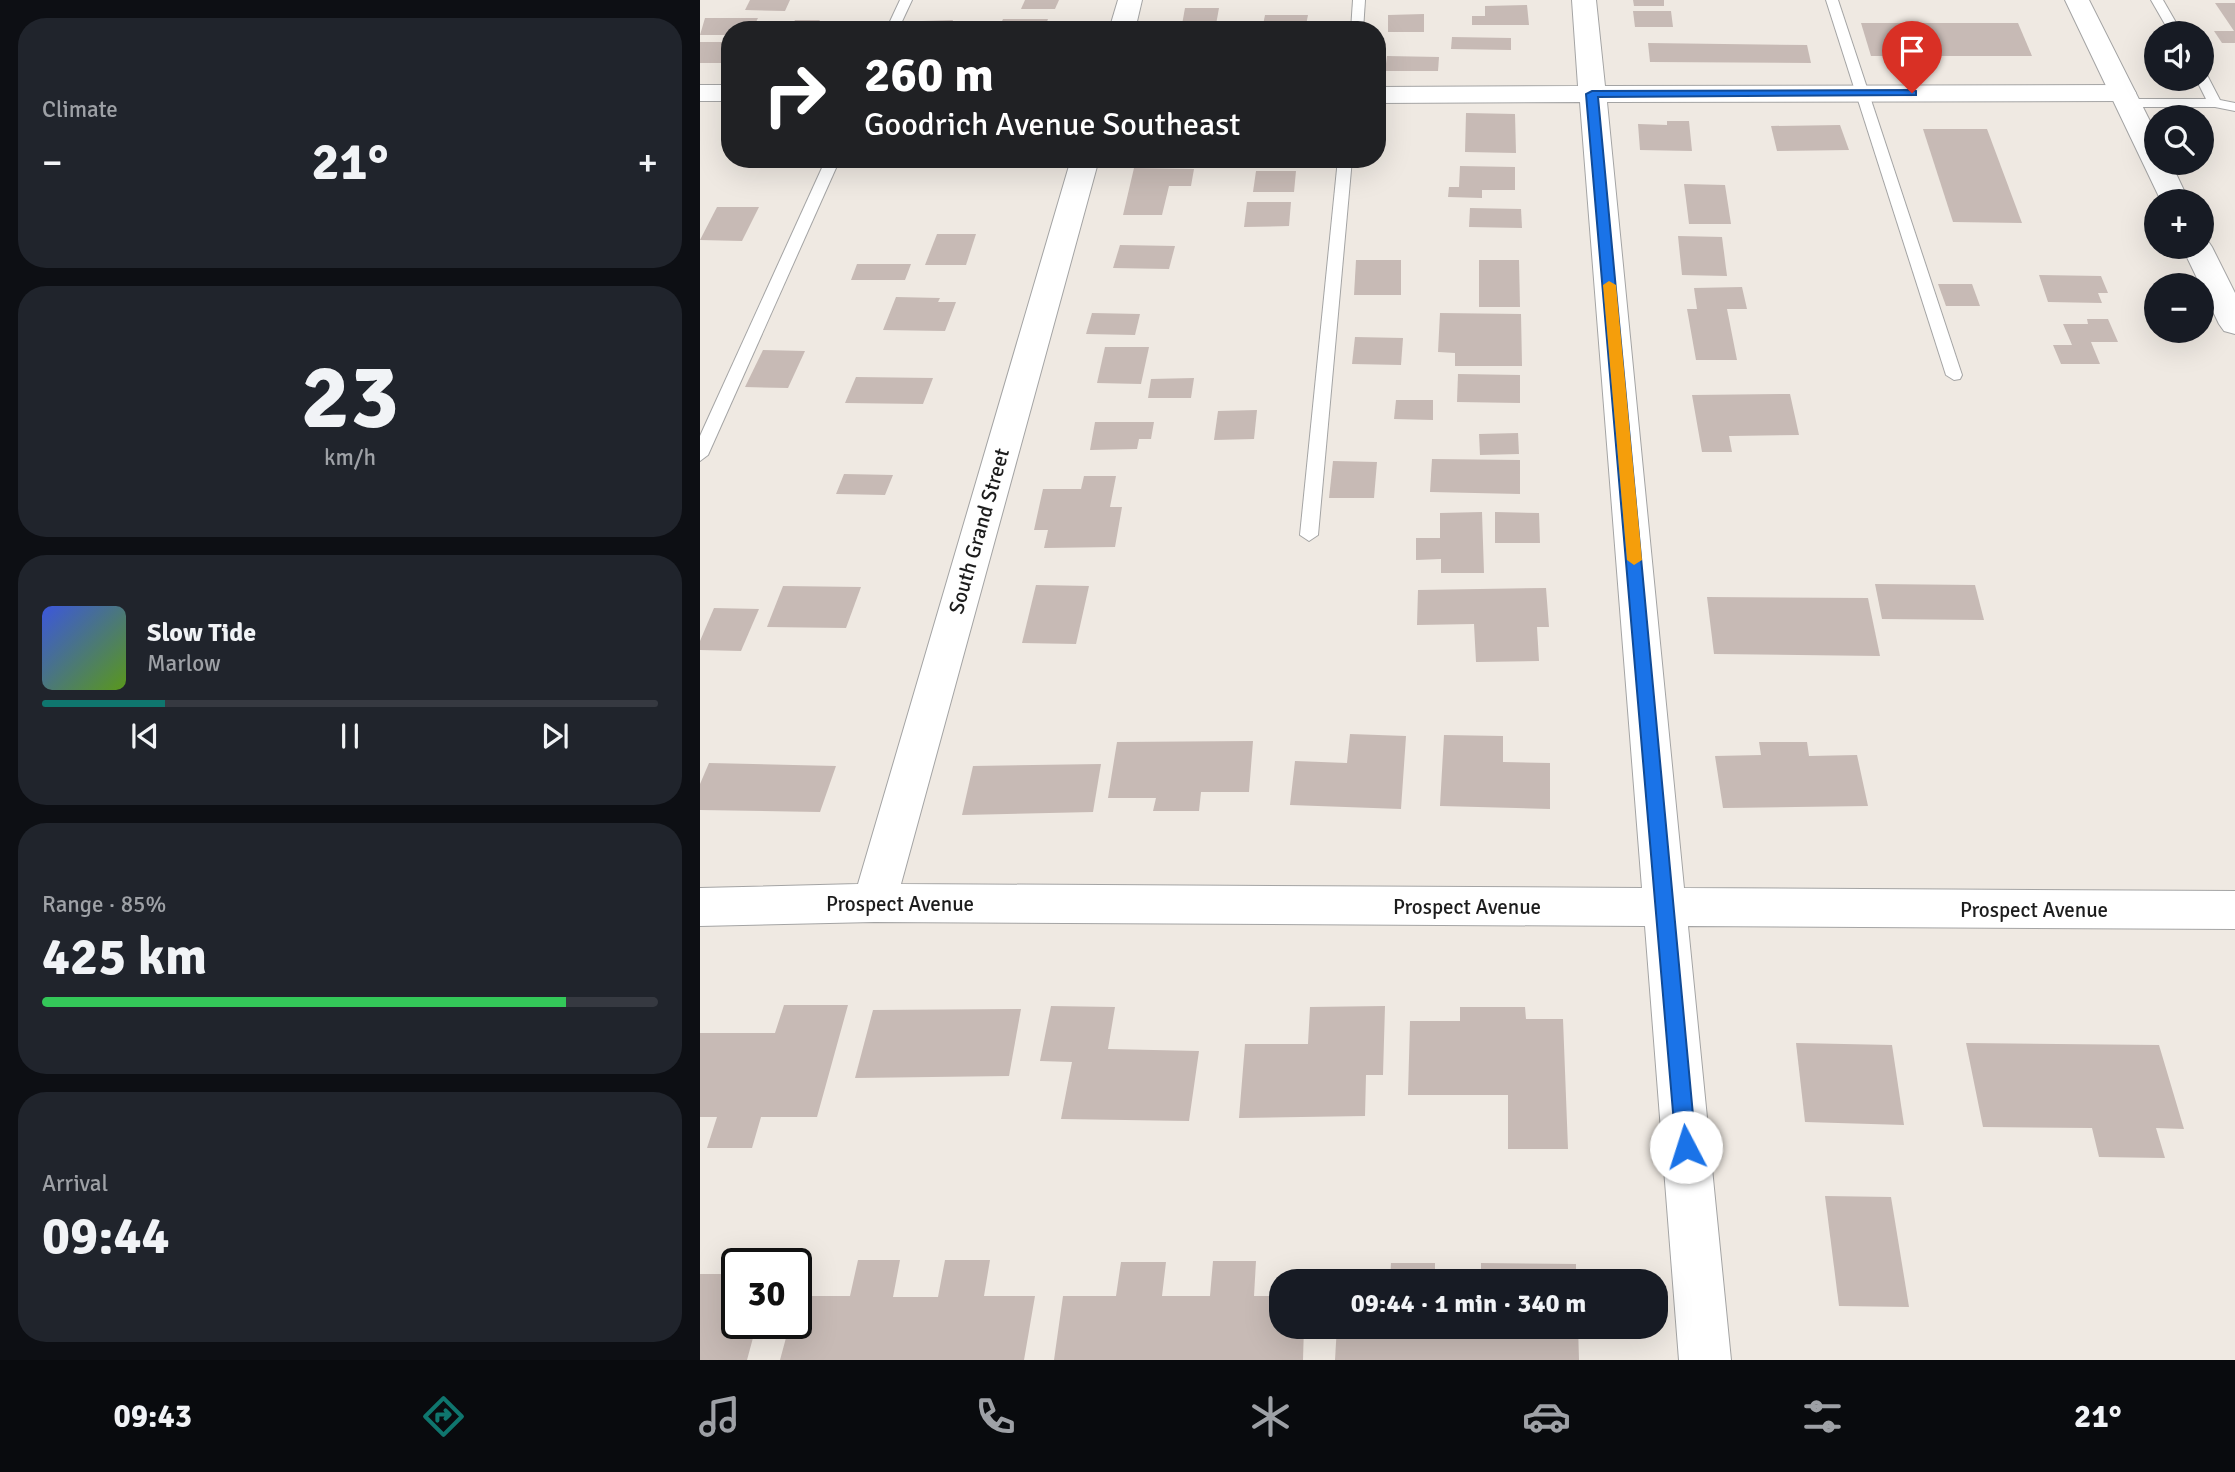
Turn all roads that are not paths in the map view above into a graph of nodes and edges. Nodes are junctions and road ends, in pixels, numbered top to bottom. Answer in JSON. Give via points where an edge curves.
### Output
{"nodes":[{"id":1,"x":906,"y":0,"type":"edge"},
{"id":2,"x":1130,"y":0,"type":"edge"},
{"id":3,"x":1359,"y":0,"type":"edge"},
{"id":4,"x":1584,"y":0,"type":"edge"},
{"id":5,"x":1832,"y":0,"type":"edge"},
{"id":6,"x":2077,"y":0,"type":"edge"},
{"id":7,"x":2157,"y":0,"type":"edge"},
{"id":8,"x":896,"y":21,"type":"edge"},
{"id":9,"x":1124,"y":21,"type":"edge"},
{"id":10,"x":1358,"y":21,"type":"edge"},
{"id":11,"x":2169,"y":21,"type":"edge"},
{"id":12,"x":2209,"y":91,"type":"edge"},
{"id":13,"x":700,"y":93,"type":"edge"},
{"id":14,"x":721,"y":93,"type":"edge"},
{"id":15,"x":1860,"y":93,"type":"junction"},
{"id":16,"x":1386,"y":94,"type":"edge"},
{"id":17,"x":1592,"y":94,"type":"junction"},
{"id":18,"x":2125,"y":98,"type":"junction"},
{"id":19,"x":2216,"y":103,"type":"junction"},
{"id":20,"x":2235,"y":107,"type":"edge"},
{"id":21,"x":2144,"y":137,"type":"edge"},
{"id":22,"x":829,"y":168,"type":"edge"},
{"id":23,"x":1082,"y":168,"type":"edge"},
{"id":24,"x":1344,"y":168,"type":"edge"},
{"id":25,"x":2203,"y":259,"type":"edge"},
{"id":26,"x":2235,"y":324,"type":"edge"},
{"id":27,"x":1954,"y":375,"type":"dead end"},
{"id":28,"x":700,"y":455,"type":"edge"},
{"id":29,"x":1309,"y":535,"type":"dead end"},
{"id":30,"x":874,"y":903,"type":"junction"},
{"id":31,"x":700,"y":907,"type":"edge"},
{"id":32,"x":1666,"y":908,"type":"junction"},
{"id":33,"x":2235,"y":910,"type":"edge"},
{"id":34,"x":1705,"y":1360,"type":"edge"}],
"edges":[{"from":1,"to":8,"type":"lane"},
{"from":2,"to":9,"type":"street"},
{"from":3,"to":10,"type":"lane"},
{"from":4,"to":17,"type":"street"},
{"from":5,"to":15,"type":"lane"},
{"from":6,"to":18,"type":"street"},
{"from":7,"to":11,"type":"lane"},
{"from":12,"to":19,"type":"lane"},
{"from":13,"to":14,"type":"street"},
{"from":15,"to":17,"type":"street"},
{"from":15,"to":18,"type":"street"},
{"from":15,"to":27,"type":"lane"},
{"from":16,"to":17,"type":"street"},
{"from":17,"to":32,"type":"street"},
{"from":18,"to":19,"type":"lane"},
{"from":18,"to":21,"type":"street"},
{"from":19,"to":20,"type":"lane"},
{"from":22,"to":28,"type":"lane"},
{"from":23,"to":30,"type":"street","name":"South Grand Street"},
{"from":24,"to":29,"type":"lane"},
{"from":25,"to":26,"type":"street"},
{"from":30,"to":31,"type":"street","name":"Prospect Avenue"},
{"from":30,"to":32,"type":"street","name":"Prospect Avenue"},
{"from":32,"to":33,"type":"street","name":"Prospect Avenue"},
{"from":32,"to":34,"type":"street"}]}
